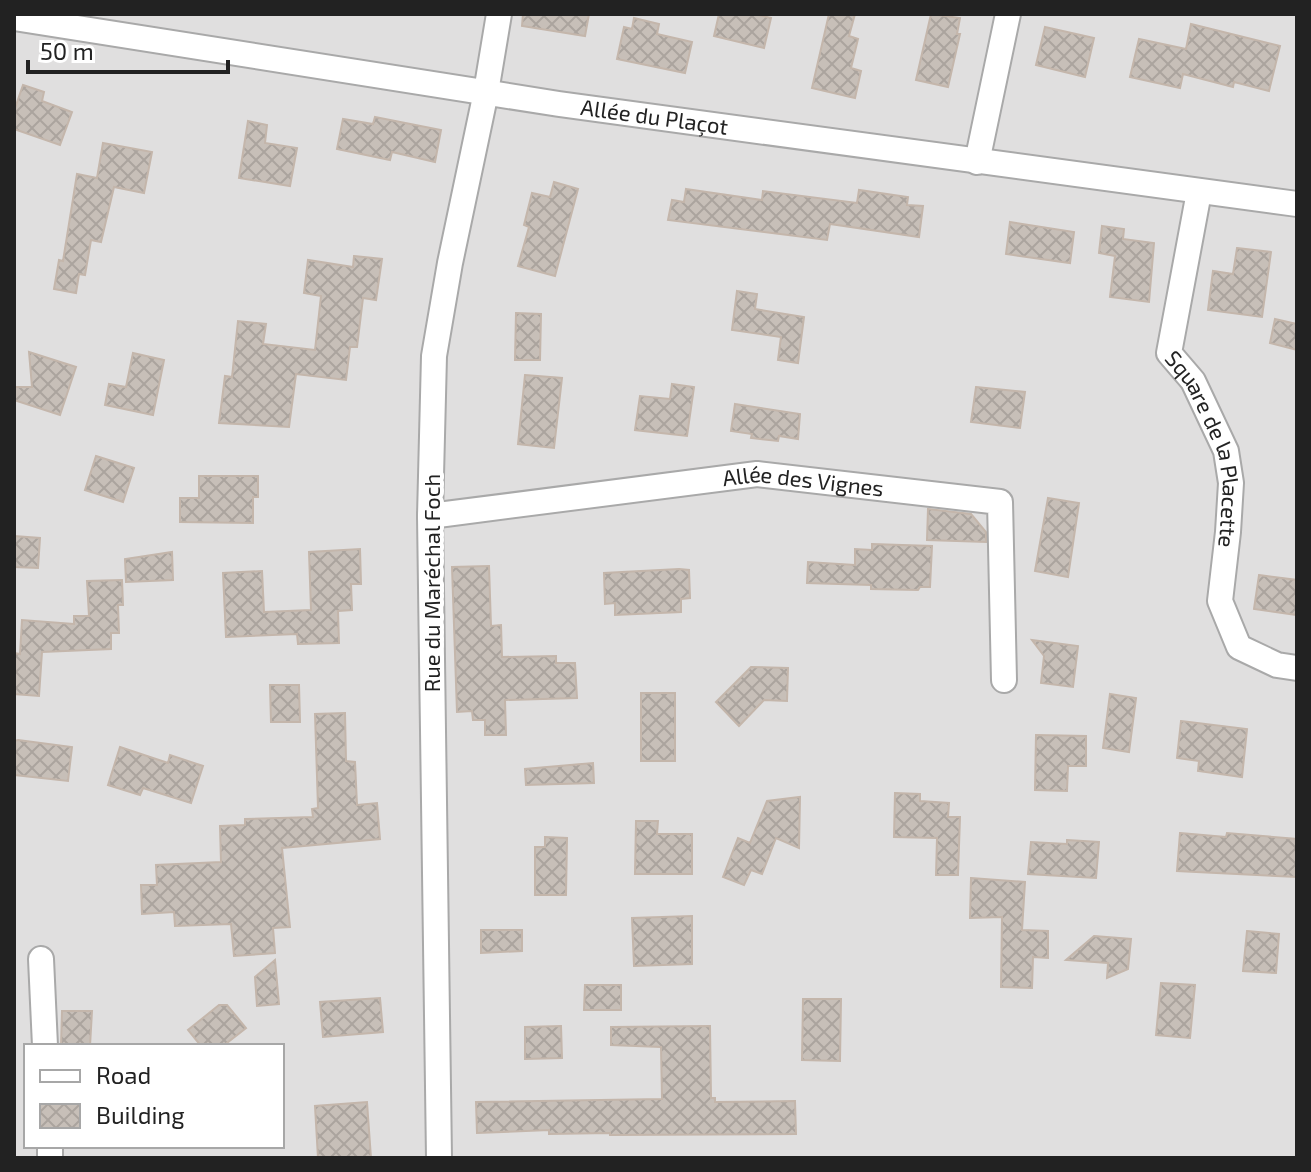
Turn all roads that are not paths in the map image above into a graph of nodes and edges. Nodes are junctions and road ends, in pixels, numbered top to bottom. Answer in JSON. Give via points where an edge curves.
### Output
{"nodes":[{"id":1,"x":499,"y":14,"type":"edge"},
{"id":2,"x":1008,"y":14,"type":"edge"},
{"id":3,"x":14,"y":18,"type":"edge"},
{"id":4,"x":486,"y":92,"type":"junction"},
{"id":5,"x":977,"y":162,"type":"junction"},
{"id":6,"x":1199,"y":192,"type":"junction"},
{"id":7,"x":1297,"y":204,"type":"edge"},
{"id":8,"x":430,"y":516,"type":"junction"},
{"id":9,"x":1297,"y":668,"type":"edge"},
{"id":10,"x":1004,"y":680,"type":"dead end"},
{"id":11,"x":41,"y":959,"type":"dead end"},
{"id":12,"x":45,"y":1044,"type":"edge"},
{"id":13,"x":439,"y":1158,"type":"edge"}],
"edges":[{"from":1,"to":4,"type":"street","name":"Rue du Maréchal Foch"},
{"from":2,"to":5,"type":"street"},
{"from":3,"to":4,"type":"street","name":"Allée du Plaçot"},
{"from":4,"to":5,"type":"street","name":"Allée du Plaçot"},
{"from":4,"to":8,"type":"street","name":"Rue du Maréchal Foch","via":[[434,356]]},
{"from":5,"to":6,"type":"street","name":"Allée du Plaçot"},
{"from":6,"to":7,"type":"street","name":"Allée du Plaçot"},
{"from":6,"to":9,"type":"street","name":"Square de la Placette","via":[[1169,353],[1193,381],[1226,451],[1231,483],[1220,601],[1239,647]]},
{"from":8,"to":10,"type":"street","name":"Allée des Vignes","via":[[757,474],[1000,502]]},
{"from":8,"to":13,"type":"street","name":"Rue du Maréchal Foch"},
{"from":11,"to":12,"type":"street"}]}
